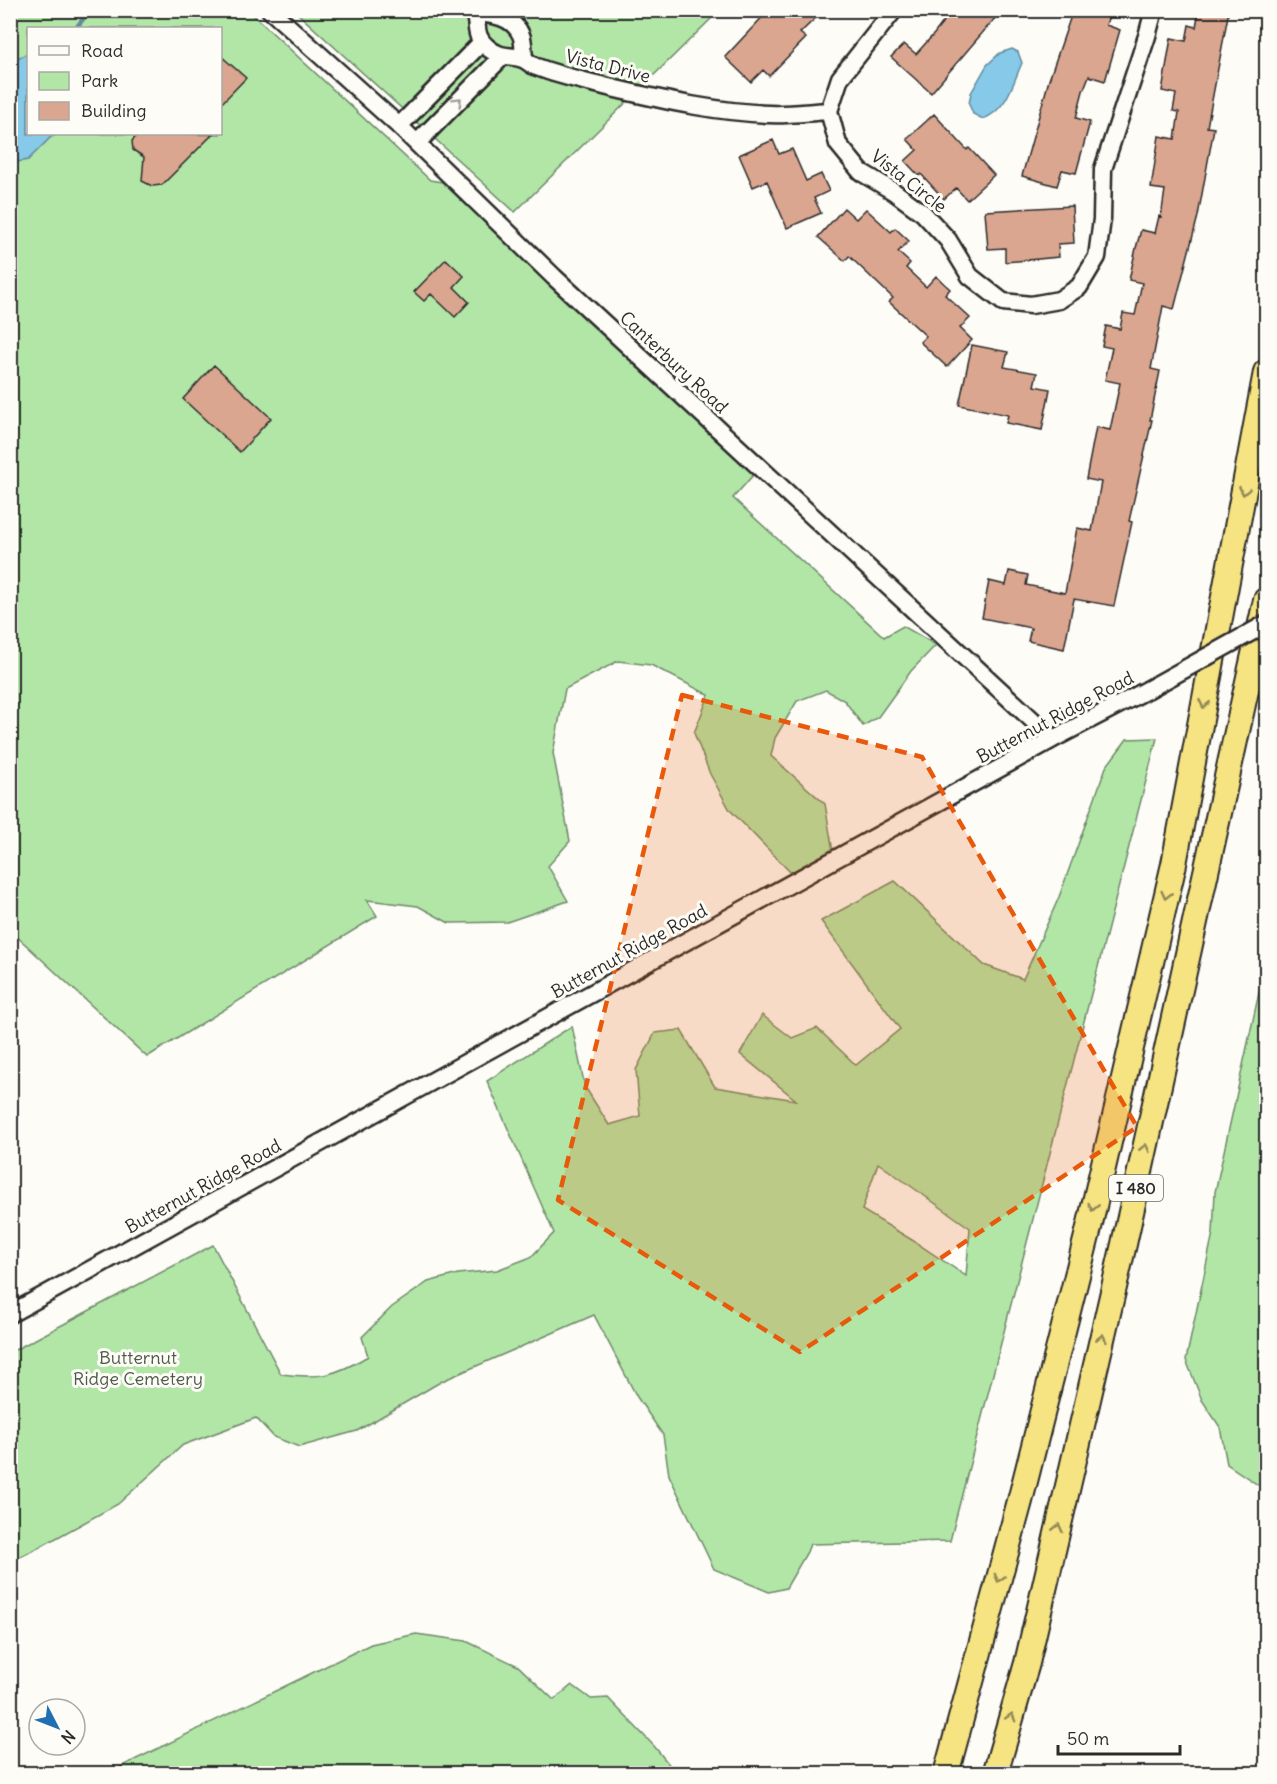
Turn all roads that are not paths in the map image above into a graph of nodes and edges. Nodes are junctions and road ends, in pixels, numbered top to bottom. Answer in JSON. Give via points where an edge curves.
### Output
{"nodes":[{"id":1,"x":270,"y":10,"type":"edge"},
{"id":2,"x":894,"y":10,"type":"edge"},
{"id":3,"x":1154,"y":10,"type":"edge"},
{"id":4,"x":474,"y":12,"type":"edge"},
{"id":5,"x":482,"y":42,"type":"junction"},
{"id":6,"x":502,"y":57,"type":"junction"},
{"id":7,"x":524,"y":59,"type":"junction"},
{"id":8,"x":829,"y":111,"type":"junction"},
{"id":9,"x":399,"y":126,"type":"junction"},
{"id":10,"x":417,"y":143,"type":"junction"},
{"id":11,"x":1266,"y":372,"type":"edge"},
{"id":12,"x":1266,"y":600,"type":"edge"},
{"id":13,"x":1266,"y":624,"type":"edge"},
{"id":14,"x":1053,"y":740,"type":"junction"},
{"id":15,"x":10,"y":1314,"type":"edge"},
{"id":16,"x":946,"y":1773,"type":"edge"},
{"id":17,"x":995,"y":1773,"type":"edge"}],
"edges":[{"from":1,"to":9,"type":"street","name":"Canterbury Road"},
{"from":2,"to":8,"type":"street","via":[[840,78]]},
{"from":3,"to":8,"type":"street","name":"Vista Circle","via":[[1103,169],[1097,257],[1079,287],[1059,300],[1031,305],[1003,302],[970,276],[948,240],[923,213],[861,172],[838,144]]},
{"from":4,"to":5,"type":"street"},
{"from":4,"to":7,"type":"street","via":[[494,14],[513,24],[521,35]]},
{"from":5,"to":6,"type":"street"},
{"from":5,"to":9,"type":"street"},
{"from":6,"to":7,"type":"street","name":"Vista Drive"},
{"from":10,"to":6,"type":"street","one_way":true},
{"from":7,"to":8,"type":"street","name":"Vista Drive","via":[[534,67],[580,80],[714,110],[771,114]]},
{"from":9,"to":10,"type":"street","name":"Canterbury Road"},
{"from":10,"to":14,"type":"street","name":"Canterbury Road","via":[[554,278]]},
{"from":11,"to":16,"type":"highway","number":"I 480","one_way":true,"via":[[1174,864],[1017,1513]]},
{"from":17,"to":12,"type":"highway","number":"I 480","one_way":true,"via":[[1027,1663]]},
{"from":13,"to":14,"type":"street","name":"Butternut Ridge Road","bridge":true},
{"from":14,"to":15,"type":"street","name":"Butternut Ridge Road"}]}
